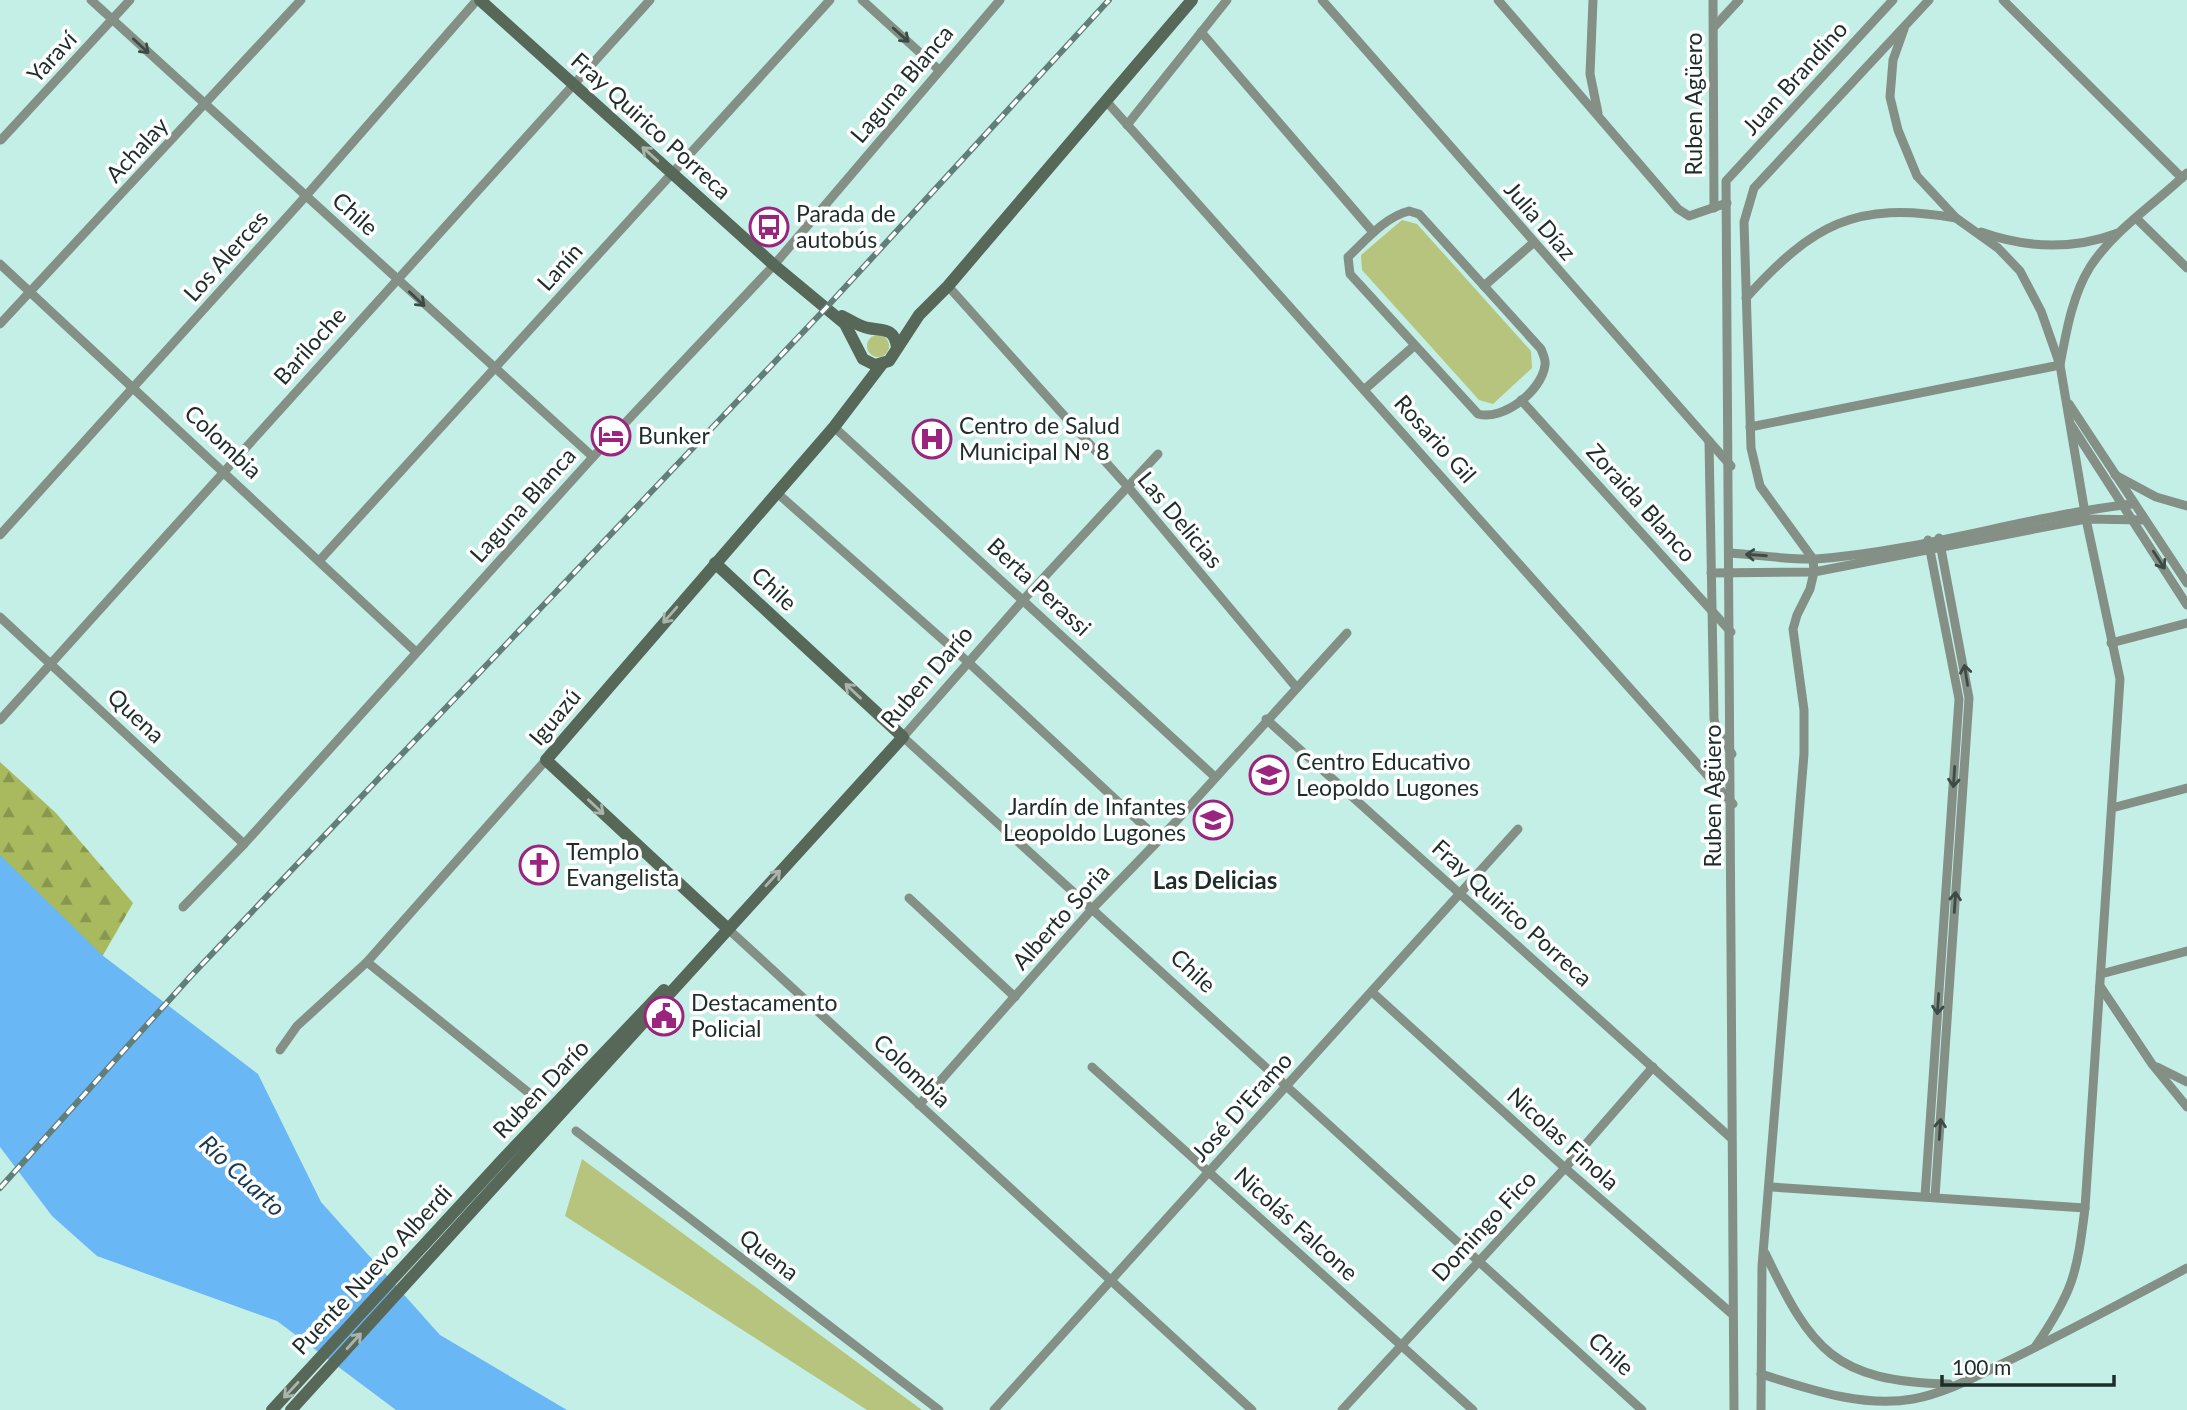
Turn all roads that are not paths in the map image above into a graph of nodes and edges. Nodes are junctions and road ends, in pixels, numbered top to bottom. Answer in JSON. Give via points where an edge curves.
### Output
{"nodes":[{"id":1,"x":91,"y":0,"type":"edge"},
{"id":2,"x":130,"y":0,"type":"edge"},
{"id":3,"x":301,"y":0,"type":"edge"},
{"id":4,"x":478,"y":0,"type":"edge"},
{"id":5,"x":650,"y":0,"type":"edge"},
{"id":6,"x":830,"y":0,"type":"edge"},
{"id":7,"x":862,"y":0,"type":"edge"},
{"id":8,"x":1000,"y":0,"type":"edge"},
{"id":9,"x":1192,"y":0,"type":"edge"},
{"id":10,"x":1227,"y":0,"type":"edge"},
{"id":11,"x":1322,"y":0,"type":"edge"},
{"id":12,"x":1498,"y":0,"type":"edge"},
{"id":13,"x":1593,"y":0,"type":"edge"},
{"id":14,"x":1713,"y":0,"type":"edge"},
{"id":15,"x":1739,"y":0,"type":"edge"},
{"id":16,"x":1893,"y":0,"type":"edge"},
{"id":17,"x":1929,"y":0,"type":"edge"},
{"id":18,"x":2003,"y":0,"type":"edge"},
{"id":19,"x":112,"y":20,"type":"junction"},
{"id":20,"x":1906,"y":24,"type":"junction"},
{"id":21,"x":1714,"y":27,"type":"junction"},
{"id":22,"x":1201,"y":32,"type":"junction"},
{"id":23,"x":939,"y":71,"type":"junction"},
{"id":24,"x":574,"y":85,"type":"junction"},
{"id":25,"x":1107,"y":102,"type":"junction"},
{"id":26,"x":205,"y":105,"type":"junction"},
{"id":27,"x":1598,"y":116,"type":"junction"},
{"id":28,"x":1127,"y":125,"type":"junction"},
{"id":29,"x":1,"y":140,"type":"edge"},
{"id":30,"x":671,"y":174,"type":"junction"},
{"id":31,"x":2185,"y":176,"type":"edge"},
{"id":32,"x":1726,"y":181,"type":"joint"},
{"id":33,"x":305,"y":197,"type":"junction"},
{"id":34,"x":1727,"y":203,"type":"junction"},
{"id":35,"x":1714,"y":208,"type":"junction"},
{"id":36,"x":1956,"y":218,"type":"junction"},
{"id":37,"x":2137,"y":219,"type":"junction"},
{"id":38,"x":1970,"y":228,"type":"junction"},
{"id":39,"x":1373,"y":232,"type":"junction"},
{"id":40,"x":2121,"y":232,"type":"junction"},
{"id":41,"x":1533,"y":243,"type":"junction"},
{"id":42,"x":0,"y":264,"type":"edge"},
{"id":43,"x":774,"y":265,"type":"junction"},
{"id":44,"x":2187,"y":268,"type":"edge"},
{"id":45,"x":396,"y":280,"type":"junction"},
{"id":46,"x":948,"y":286,"type":"junction"},
{"id":47,"x":1484,"y":286,"type":"junction"},
{"id":48,"x":31,"y":292,"type":"junction"},
{"id":49,"x":1746,"y":298,"type":"junction"},
{"id":50,"x":825,"y":309,"type":"junction"},
{"id":51,"x":919,"y":316,"type":"junction"},
{"id":52,"x":0,"y":324,"type":"edge"},
{"id":53,"x":870,"y":329,"type":"junction"},
{"id":54,"x":886,"y":329,"type":"junction"},
{"id":55,"x":859,"y":345,"type":"junction"},
{"id":56,"x":1414,"y":346,"type":"junction"},
{"id":57,"x":897,"y":347,"type":"junction"},
{"id":58,"x":863,"y":359,"type":"junction"},
{"id":59,"x":882,"y":364,"type":"junction"},
{"id":60,"x":2060,"y":365,"type":"junction"},
{"id":61,"x":493,"y":369,"type":"junction"},
{"id":62,"x":132,"y":387,"type":"junction"},
{"id":63,"x":1365,"y":388,"type":"junction"},
{"id":64,"x":2065,"y":398,"type":"junction"},
{"id":65,"x":1521,"y":400,"type":"junction"},
{"id":66,"x":854,"y":403,"type":"junction"},
{"id":67,"x":2069,"y":421,"type":"junction"},
{"id":68,"x":834,"y":427,"type":"junction"},
{"id":69,"x":1750,"y":427,"type":"junction"},
{"id":70,"x":1709,"y":442,"type":"junction"},
{"id":71,"x":1158,"y":454,"type":"dead end"},
{"id":72,"x":593,"y":457,"type":"junction"},
{"id":73,"x":1731,"y":466,"type":"junction"},
{"id":74,"x":2098,"y":466,"type":"junction"},
{"id":75,"x":223,"y":471,"type":"junction"},
{"id":76,"x":2114,"y":474,"type":"junction"},
{"id":77,"x":1129,"y":488,"type":"junction"},
{"id":78,"x":776,"y":492,"type":"junction"},
{"id":79,"x":2128,"y":504,"type":"junction"},
{"id":80,"x":2187,"y":506,"type":"edge"},
{"id":81,"x":2086,"y":514,"type":"junction"},
{"id":82,"x":2139,"y":521,"type":"junction"},
{"id":83,"x":0,"y":535,"type":"edge"},
{"id":84,"x":1940,"y":543,"type":"junction"},
{"id":85,"x":1929,"y":545,"type":"junction"},
{"id":86,"x":1731,"y":553,"type":"junction"},
{"id":87,"x":1813,"y":559,"type":"junction"},
{"id":88,"x":318,"y":561,"type":"junction"},
{"id":89,"x":715,"y":564,"type":"junction"},
{"id":90,"x":1814,"y":572,"type":"junction"},
{"id":91,"x":1711,"y":573,"type":"junction"},
{"id":92,"x":1731,"y":574,"type":"junction"},
{"id":93,"x":2187,"y":583,"type":"edge"},
{"id":94,"x":1024,"y":599,"type":"junction"},
{"id":95,"x":2187,"y":605,"type":"edge"},
{"id":96,"x":1711,"y":609,"type":"junction"},
{"id":97,"x":0,"y":617,"type":"edge"},
{"id":98,"x":2187,"y":623,"type":"edge"},
{"id":99,"x":1732,"y":632,"type":"junction"},
{"id":100,"x":1347,"y":633,"type":"dead end"},
{"id":101,"x":2111,"y":643,"type":"junction"},
{"id":102,"x":416,"y":652,"type":"junction"},
{"id":103,"x":968,"y":662,"type":"junction"},
{"id":104,"x":53,"y":665,"type":"junction"},
{"id":105,"x":1296,"y":687,"type":"junction"},
{"id":106,"x":1266,"y":719,"type":"junction"},
{"id":107,"x":0,"y":720,"type":"edge"},
{"id":108,"x":903,"y":737,"type":"junction"},
{"id":109,"x":1732,"y":755,"type":"junction"},
{"id":110,"x":546,"y":760,"type":"junction"},
{"id":111,"x":1215,"y":777,"type":"junction"},
{"id":112,"x":2187,"y":788,"type":"edge"},
{"id":113,"x":1733,"y":804,"type":"junction"},
{"id":114,"x":2112,"y":808,"type":"junction"},
{"id":115,"x":1518,"y":829,"type":"dead end"},
{"id":116,"x":1158,"y":841,"type":"junction"},
{"id":117,"x":244,"y":844,"type":"junction"},
{"id":118,"x":1459,"y":895,"type":"junction"},
{"id":119,"x":909,"y":898,"type":"dead end"},
{"id":120,"x":183,"y":907,"type":"dead end"},
{"id":121,"x":1093,"y":908,"type":"junction"},
{"id":122,"x":727,"y":928,"type":"junction"},
{"id":123,"x":2187,"y":951,"type":"edge"},
{"id":124,"x":367,"y":962,"type":"junction"},
{"id":125,"x":2101,"y":974,"type":"junction"},
{"id":126,"x":2100,"y":986,"type":"junction"},
{"id":127,"x":1372,"y":992,"type":"junction"},
{"id":128,"x":1015,"y":997,"type":"junction"},
{"id":129,"x":280,"y":1050,"type":"dead end"},
{"id":130,"x":2152,"y":1064,"type":"junction"},
{"id":131,"x":1092,"y":1067,"type":"dead end"},
{"id":132,"x":1653,"y":1067,"type":"junction"},
{"id":133,"x":2187,"y":1082,"type":"edge"},
{"id":134,"x":1287,"y":1086,"type":"junction"},
{"id":135,"x":534,"y":1097,"type":"dead end"},
{"id":136,"x":919,"y":1105,"type":"junction"},
{"id":137,"x":2187,"y":1107,"type":"edge"},
{"id":138,"x":576,"y":1131,"type":"dead end"},
{"id":139,"x":1731,"y":1138,"type":"junction"},
{"id":140,"x":508,"y":1163,"type":"junction"},
{"id":141,"x":1565,"y":1168,"type":"junction"},
{"id":142,"x":1210,"y":1172,"type":"junction"},
{"id":143,"x":1771,"y":1187,"type":"junction"},
{"id":144,"x":1930,"y":1197,"type":"junction"},
{"id":145,"x":2085,"y":1208,"type":"junction"},
{"id":146,"x":1765,"y":1253,"type":"junction"},
{"id":147,"x":1478,"y":1260,"type":"junction"},
{"id":148,"x":2187,"y":1268,"type":"edge"},
{"id":149,"x":1112,"y":1282,"type":"junction"},
{"id":150,"x":1731,"y":1312,"type":"junction"},
{"id":151,"x":1401,"y":1345,"type":"junction"},
{"id":152,"x":2035,"y":1348,"type":"junction"},
{"id":153,"x":1761,"y":1374,"type":"junction"},
{"id":154,"x":1958,"y":1384,"type":"junction"},
{"id":155,"x":272,"y":1410,"type":"edge"},
{"id":156,"x":291,"y":1410,"type":"edge"},
{"id":157,"x":939,"y":1410,"type":"edge"},
{"id":158,"x":994,"y":1410,"type":"edge"},
{"id":159,"x":1252,"y":1410,"type":"edge"},
{"id":160,"x":1342,"y":1410,"type":"edge"},
{"id":161,"x":1473,"y":1410,"type":"edge"},
{"id":162,"x":1642,"y":1410,"type":"edge"},
{"id":163,"x":1734,"y":1410,"type":"edge"},
{"id":164,"x":1761,"y":1410,"type":"edge"}],
"edges":[{"from":1,"to":19,"type":"street","name":"Chile"},
{"from":2,"to":19,"type":"street","name":"Yaraví"},
{"from":3,"to":26,"type":"street","name":"Achalay"},
{"from":4,"to":24,"type":"main road","name":"Fray Quirico Porreca"},
{"from":4,"to":33,"type":"street","name":"Los Alerces"},
{"from":5,"to":24,"type":"street","name":"Bariloche"},
{"from":6,"to":30,"type":"street","name":"Lanín"},
{"from":7,"to":23,"type":"street","one_way":true},
{"from":8,"to":23,"type":"street","name":"Laguna Blanca"},
{"from":9,"to":25,"type":"main road"},
{"from":10,"to":22,"type":"street"},
{"from":11,"to":41,"type":"street","name":"Julia Díaz"},
{"from":12,"to":27,"type":"street"},
{"from":13,"to":27,"type":"street","via":[[1590,75]]},
{"from":14,"to":21,"type":"street","name":"Ruben Agüero"},
{"from":15,"to":21,"type":"street"},
{"from":16,"to":32,"type":"street","name":"Juan Brandino"},
{"from":17,"to":20,"type":"street"},
{"from":18,"to":31,"type":"street"},
{"from":19,"to":26,"type":"street","name":"Chile","one_way":true},
{"from":19,"to":29,"type":"street","name":"Yaraví"},
{"from":20,"to":36,"type":"street","via":[[1893,60],[1890,97],[1898,130],[1917,176]]},
{"from":20,"to":49,"type":"street","via":[[1754,188],[1744,222]]},
{"from":21,"to":35,"type":"street","name":"Ruben Agüero"},
{"from":22,"to":28,"type":"street"},
{"from":22,"to":39,"type":"street"},
{"from":23,"to":43,"type":"street","name":"Laguna Blanca"},
{"from":30,"to":24,"type":"main road","name":"Fray Quirico Porreca","one_way":true},
{"from":24,"to":45,"type":"street","name":"Bariloche"},
{"from":25,"to":28,"type":"street","name":"Rosario Gil"},
{"from":25,"to":46,"type":"main road"},
{"from":26,"to":33,"type":"street","name":"Chile"},
{"from":26,"to":48,"type":"street","name":"Achalay"},
{"from":27,"to":35,"type":"street","via":[[1678,209],[1689,216]]},
{"from":28,"to":63,"type":"street","name":"Rosario Gil"},
{"from":30,"to":43,"type":"main road","name":"Fray Quirico Porreca"},
{"from":30,"to":61,"type":"street","name":"Lanín"},
{"from":31,"to":37,"type":"street"},
{"from":32,"to":34,"type":"street","name":"Ruben Agüero"},
{"from":33,"to":45,"type":"street","name":"Chile"},
{"from":33,"to":62,"type":"street","name":"Los Alerces"},
{"from":34,"to":35,"type":"street"},
{"from":34,"to":73,"type":"street","name":"Ruben Agüero"},
{"from":36,"to":38,"type":"street"},
{"from":36,"to":49,"type":"street","via":[[1887,211],[1837,225],[1798,246]]},
{"from":37,"to":40,"type":"street"},
{"from":37,"to":44,"type":"street"},
{"from":38,"to":40,"type":"street","via":[[2010,242],[2037,245],[2087,242]]},
{"from":38,"to":60,"type":"street","via":[[2020,271],[2041,311]]},
{"from":39,"to":47,"type":"street","via":[[1398,214],[1419,214]]},
{"from":39,"to":56,"type":"street","via":[[1348,257],[1347,266]]},
{"from":40,"to":60,"type":"street","via":[[2088,270],[2068,321]]},
{"from":41,"to":47,"type":"street"},
{"from":41,"to":70,"type":"street","name":"Julia Díaz"},
{"from":42,"to":48,"type":"street","name":"Colombia"},
{"from":43,"to":50,"type":"main road","name":"Fray Quirico Porreca"},
{"from":43,"to":72,"type":"street","name":"Laguna Blanca"},
{"from":45,"to":61,"type":"street","name":"Chile","one_way":true},
{"from":45,"to":75,"type":"street","name":"Bariloche"},
{"from":46,"to":51,"type":"main road"},
{"from":46,"to":77,"type":"street","name":"Las Delicias"},
{"from":47,"to":65,"type":"street","via":[[1541,349],[1546,363],[1541,377]]},
{"from":48,"to":52,"type":"street","name":"Achalay"},
{"from":48,"to":62,"type":"street","name":"Colombia"},
{"from":49,"to":69,"type":"street"},
{"from":50,"to":53,"type":"main road","name":"Fray Quirico Porreca"},
{"from":50,"to":55,"type":"main road","name":"Fray Quirico Porreca","via":[[845,324]]},
{"from":51,"to":54,"type":"main road"},
{"from":51,"to":57,"type":"main road"},
{"from":53,"to":54,"type":"main road","name":"Fray Quirico Porreca"},
{"from":53,"to":55,"type":"main road"},
{"from":54,"to":57,"type":"main road"},
{"from":55,"to":58,"type":"main road","name":"Fray Quirico Porreca"},
{"from":56,"to":63,"type":"street"},
{"from":56,"to":65,"type":"street","via":[[1479,414],[1491,418]]},
{"from":57,"to":59,"type":"main road","via":[[890,361]]},
{"from":58,"to":59,"type":"main road"},
{"from":58,"to":66,"type":"main road","name":"Iguazú"},
{"from":59,"to":66,"type":"main road","name":"Iguazú"},
{"from":60,"to":64,"type":"street"},
{"from":60,"to":69,"type":"street"},
{"from":61,"to":72,"type":"street","name":"Chile"},
{"from":61,"to":88,"type":"street","name":"Lanín"},
{"from":62,"to":75,"type":"street","name":"Colombia"},
{"from":62,"to":83,"type":"street","name":"Los Alerces"},
{"from":63,"to":113,"type":"street","name":"Rosario Gil"},
{"from":64,"to":67,"type":"street"},
{"from":64,"to":76,"type":"street"},
{"from":65,"to":96,"type":"street","name":"Zoraida Blanco"},
{"from":66,"to":68,"type":"main road","name":"Iguazú"},
{"from":67,"to":74,"type":"street"},
{"from":67,"to":81,"type":"street"},
{"from":68,"to":78,"type":"main road","name":"Iguazú"},
{"from":68,"to":94,"type":"street","name":"Berta Perassi"},
{"from":69,"to":87,"type":"street","via":[[1760,486]]},
{"from":70,"to":73,"type":"street","name":"Julia Díaz"},
{"from":70,"to":91,"type":"street"},
{"from":71,"to":77,"type":"street","name":"Ruben Darío"},
{"from":72,"to":102,"type":"street","name":"Laguna Blanca"},
{"from":73,"to":86,"type":"street","name":"Ruben Agüero"},
{"from":74,"to":76,"type":"street"},
{"from":74,"to":79,"type":"street"},
{"from":75,"to":88,"type":"street","name":"Colombia"},
{"from":75,"to":104,"type":"street","name":"Bariloche"},
{"from":76,"to":79,"type":"street"},
{"from":76,"to":80,"type":"street","via":[[2156,497]]},
{"from":77,"to":94,"type":"street","name":"Ruben Darío"},
{"from":77,"to":105,"type":"street","name":"Las Delicias"},
{"from":78,"to":89,"type":"main road","name":"Iguazú"},
{"from":78,"to":103,"type":"street"},
{"from":79,"to":81,"type":"street"},
{"from":79,"to":82,"type":"street"},
{"from":81,"to":82,"type":"street"},
{"from":81,"to":84,"type":"street"},
{"from":81,"to":101,"type":"street"},
{"from":82,"to":93,"type":"street"},
{"from":82,"to":95,"type":"street","one_way":true},
{"from":84,"to":85,"type":"street"},
{"from":144,"to":84,"type":"street","one_way":true,"via":[[1969,698]]},
{"from":85,"to":87,"type":"street"},
{"from":85,"to":90,"type":"street"},
{"from":85,"to":144,"type":"street","one_way":true,"via":[[1959,699]]},
{"from":87,"to":86,"type":"street","one_way":true},
{"from":86,"to":92,"type":"street","name":"Ruben Agüero"},
{"from":87,"to":90,"type":"street"},
{"from":88,"to":102,"type":"street","name":"Colombia"},
{"from":108,"to":89,"type":"main road","name":"Chile","one_way":true},
{"from":89,"to":110,"type":"main road","name":"Iguazú","one_way":true},
{"from":90,"to":92,"type":"street"},
{"from":90,"to":143,"type":"street","via":[[1793,629],[1804,710],[1804,754]]},
{"from":91,"to":92,"type":"street"},
{"from":91,"to":96,"type":"street"},
{"from":92,"to":99,"type":"street","name":"Ruben Agüero"},
{"from":94,"to":103,"type":"street","name":"Ruben Darío"},
{"from":94,"to":111,"type":"street","name":"Berta Perassi"},
{"from":96,"to":99,"type":"street","name":"Zoraida Blanco"},
{"from":96,"to":109,"type":"street","via":[[1714,719]]},
{"from":97,"to":104,"type":"street","name":"Quena"},
{"from":98,"to":101,"type":"street"},
{"from":99,"to":109,"type":"street","name":"Ruben Agüero"},
{"from":100,"to":105,"type":"street","name":"Alberto Soria"},
{"from":101,"to":114,"type":"street","via":[[2120,692]]},
{"from":102,"to":117,"type":"street","name":"Laguna Blanca"},
{"from":103,"to":108,"type":"street","name":"Ruben Darío"},
{"from":103,"to":116,"type":"street"},
{"from":104,"to":107,"type":"street","name":"Bariloche"},
{"from":104,"to":117,"type":"street","name":"Quena"},
{"from":105,"to":106,"type":"street","name":"Alberto Soria"},
{"from":106,"to":111,"type":"street","name":"Alberto Soria"},
{"from":106,"to":118,"type":"street","name":"Fray Quirico Porreca"},
{"from":108,"to":121,"type":"street","name":"Chile"},
{"from":122,"to":108,"type":"main road","name":"Ruben Darío","one_way":true},
{"from":109,"to":113,"type":"street","name":"Ruben Agüero"},
{"from":110,"to":122,"type":"main road","name":"Colombia","one_way":true},
{"from":110,"to":124,"type":"street","name":"Iguazú"},
{"from":111,"to":116,"type":"street","name":"Alberto Soria"},
{"from":112,"to":114,"type":"street"},
{"from":113,"to":139,"type":"street","name":"Ruben Agüero"},
{"from":114,"to":125,"type":"street"},
{"from":115,"to":118,"type":"street","name":"José D'Eramo"},
{"from":116,"to":121,"type":"street","name":"Alberto Soria"},
{"from":117,"to":120,"type":"street","name":"Laguna Blanca"},
{"from":118,"to":127,"type":"street","name":"José D'Eramo"},
{"from":118,"to":132,"type":"street","name":"Fray Quirico Porreca"},
{"from":119,"to":128,"type":"street"},
{"from":121,"to":128,"type":"street","name":"Alberto Soria"},
{"from":121,"to":134,"type":"street","name":"Chile"},
{"from":122,"to":136,"type":"street","name":"Colombia"},
{"from":122,"to":140,"type":"main road","name":"Ruben Darío","via":[[708,943]]},
{"from":123,"to":125,"type":"street"},
{"from":124,"to":129,"type":"street","name":"Iguazú","via":[[296,1026]]},
{"from":124,"to":135,"type":"street"},
{"from":125,"to":126,"type":"street"},
{"from":126,"to":130,"type":"street"},
{"from":126,"to":145,"type":"street"},
{"from":127,"to":134,"type":"street","name":"José D'Eramo"},
{"from":127,"to":141,"type":"street","name":"Nicolas Finola"},
{"from":128,"to":136,"type":"street","name":"Alberto Soria"},
{"from":130,"to":133,"type":"street"},
{"from":130,"to":137,"type":"street"},
{"from":131,"to":142,"type":"street","name":"Nicolás Falcone"},
{"from":132,"to":139,"type":"street","name":"Fray Quirico Porreca"},
{"from":132,"to":141,"type":"street","name":"Domingo Fico"},
{"from":134,"to":142,"type":"street","name":"José D'Eramo"},
{"from":134,"to":147,"type":"street","name":"Chile"},
{"from":136,"to":149,"type":"street","name":"Colombia"},
{"from":138,"to":157,"type":"street","name":"Quena"},
{"from":139,"to":150,"type":"street","name":"Ruben Agüero"},
{"from":140,"to":155,"type":"main road","name":"Puente Nuevo Alberdi","one_way":true},
{"from":156,"to":140,"type":"main road","name":"Puente Nuevo Alberdi","one_way":true},
{"from":141,"to":147,"type":"street","name":"Domingo Fico"},
{"from":141,"to":150,"type":"street","name":"Nicolas Finola"},
{"from":142,"to":149,"type":"street","name":"José D'Eramo"},
{"from":142,"to":151,"type":"street","name":"Nicolás Falcone"},
{"from":143,"to":144,"type":"street"},
{"from":143,"to":146,"type":"street"},
{"from":144,"to":145,"type":"street"},
{"from":145,"to":152,"type":"street","via":[[2071,1290]]},
{"from":146,"to":153,"type":"street"},
{"from":146,"to":154,"type":"street","via":[[1792,1310],[1824,1350],[1867,1373],[1914,1383]]},
{"from":147,"to":151,"type":"street","name":"Domingo Fico"},
{"from":147,"to":162,"type":"street","name":"Chile"},
{"from":148,"to":152,"type":"street"},
{"from":149,"to":158,"type":"street","name":"José D'Eramo"},
{"from":149,"to":159,"type":"street","name":"Colombia"},
{"from":150,"to":163,"type":"street","name":"Ruben Agüero"},
{"from":151,"to":160,"type":"street","name":"Domingo Fico"},
{"from":151,"to":161,"type":"street","name":"Nicolás Falcone"},
{"from":152,"to":154,"type":"street"},
{"from":153,"to":154,"type":"street","via":[[1862,1400],[1912,1399]]},
{"from":153,"to":164,"type":"street"}]}
